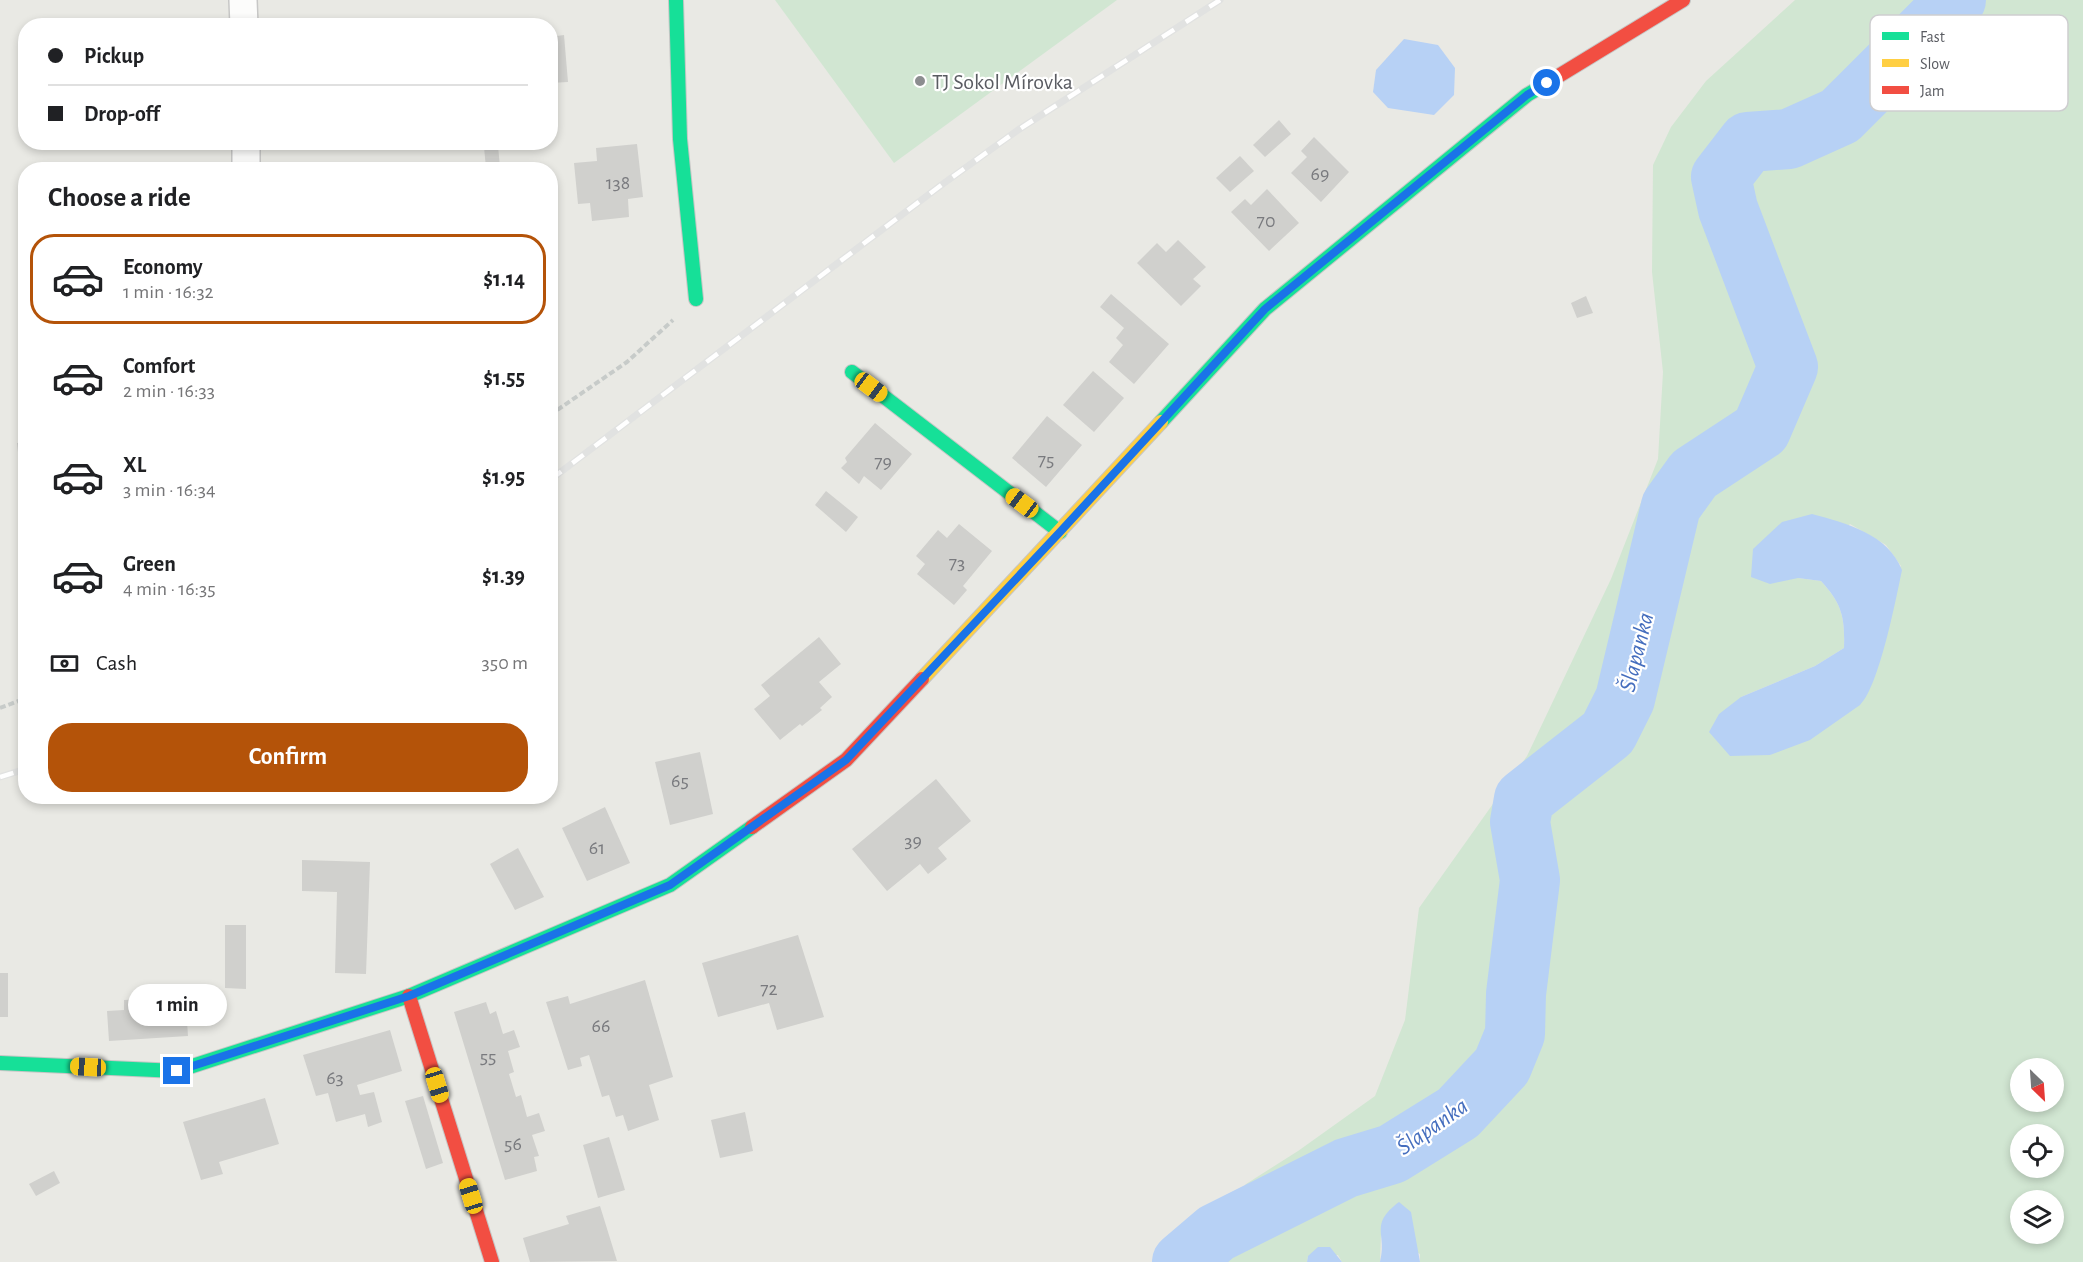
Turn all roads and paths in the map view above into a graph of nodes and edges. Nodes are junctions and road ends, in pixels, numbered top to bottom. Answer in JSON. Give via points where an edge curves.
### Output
{"nodes":[{"id":1,"x":243,"y":0,"type":"edge"},
{"id":2,"x":676,"y":0,"type":"edge"},
{"id":3,"x":1683,"y":0,"type":"edge"},
{"id":4,"x":244,"y":18,"type":"edge"},
{"id":5,"x":696,"y":299,"type":"joint"},
{"id":6,"x":852,"y":372,"type":"dead end"},
{"id":7,"x":558,"y":409,"type":"edge"},
{"id":8,"x":1060,"y":532,"type":"junction"},
{"id":9,"x":18,"y":701,"type":"edge"},
{"id":10,"x":0,"y":708,"type":"edge"},
{"id":11,"x":409,"y":996,"type":"junction"},
{"id":12,"x":0,"y":1063,"type":"edge"},
{"id":13,"x":492,"y":1262,"type":"edge"}],
"edges":[{"from":1,"to":4,"type":"street"},
{"from":2,"to":5,"type":"street","via":[[680,139]]},
{"from":3,"to":8,"type":"street","via":[[1527,95],[1265,309]]},
{"from":5,"to":7,"type":"path","via":[[627,362]]},
{"from":6,"to":8,"type":"street"},
{"from":8,"to":11,"type":"street","via":[[846,760],[670,885]]},
{"from":9,"to":10,"type":"path"},
{"from":11,"to":12,"type":"street","via":[[177,1071]]},
{"from":11,"to":13,"type":"street"}]}
